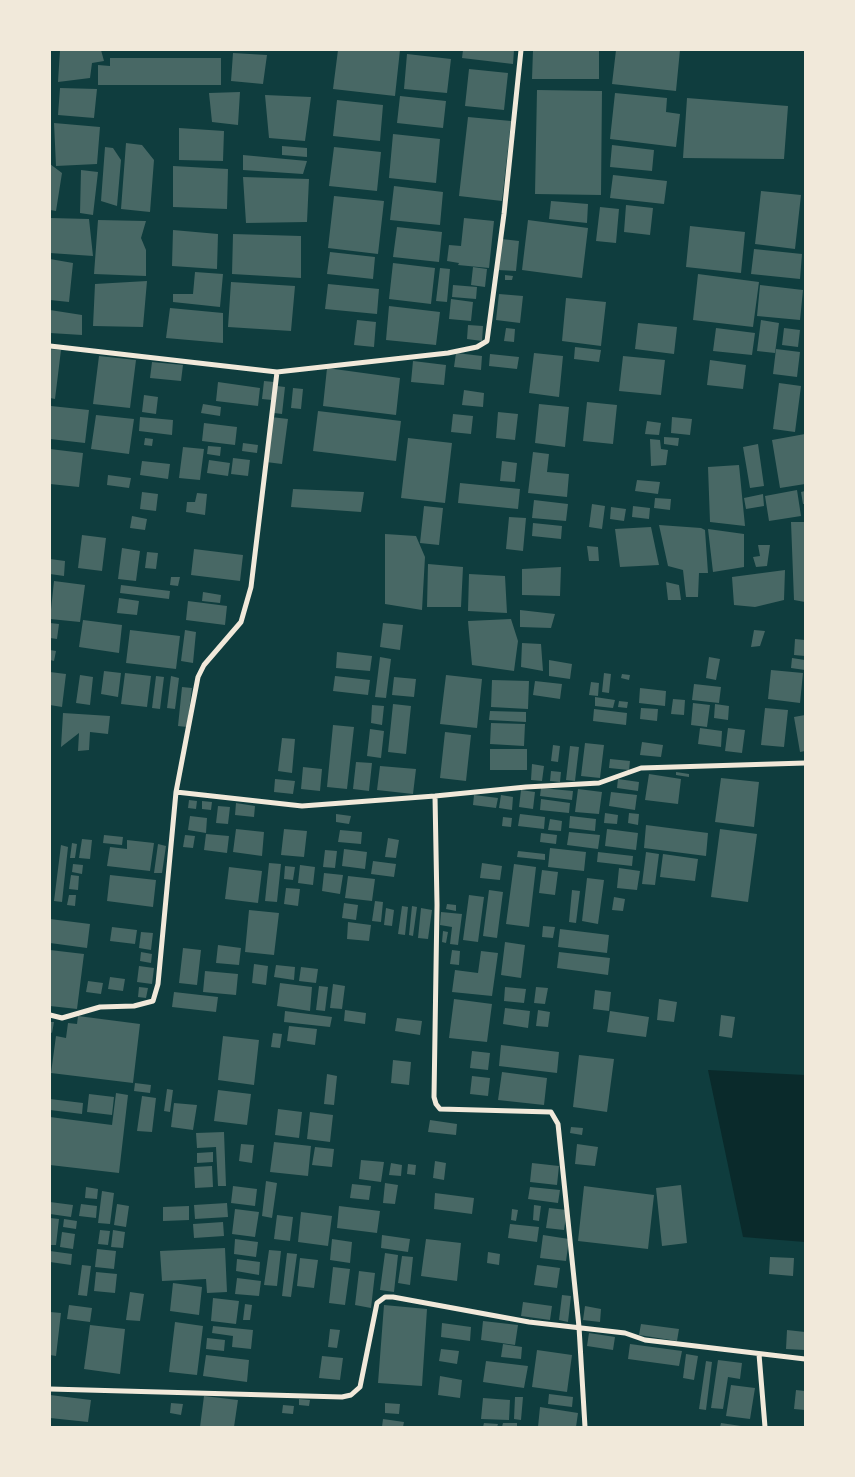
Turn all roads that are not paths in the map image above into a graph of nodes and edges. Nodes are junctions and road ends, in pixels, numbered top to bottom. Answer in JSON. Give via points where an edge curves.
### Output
{"nodes":[{"id":1,"x":521,"y":50,"type":"edge"},
{"id":2,"x":50,"y":346,"type":"edge"},
{"id":3,"x":277,"y":372,"type":"junction"},
{"id":4,"x":805,"y":763,"type":"edge"},
{"id":5,"x":176,"y":792,"type":"junction"},
{"id":6,"x":435,"y":796,"type":"junction"},
{"id":7,"x":50,"y":1015,"type":"edge"},
{"id":8,"x":579,"y":1327,"type":"junction"},
{"id":9,"x":759,"y":1354,"type":"junction"},
{"id":10,"x":805,"y":1359,"type":"edge"},
{"id":11,"x":50,"y":1389,"type":"edge"},
{"id":12,"x":585,"y":1427,"type":"edge"},
{"id":13,"x":765,"y":1427,"type":"edge"}],
"edges":[{"from":1,"to":3,"type":"street","via":[[487,341],[477,347],[448,353]]},
{"from":2,"to":3,"type":"street"},
{"from":3,"to":5,"type":"street","via":[[251,587],[241,622],[204,665],[198,677]]},
{"from":4,"to":6,"type":"street","via":[[641,768],[599,783],[526,786]]},
{"from":5,"to":6,"type":"street","via":[[302,806]]},
{"from":5,"to":7,"type":"street","via":[[158,984],[153,1001],[134,1006],[100,1007],[62,1018]]},
{"from":6,"to":8,"type":"street","via":[[434,1097],[440,1109],[551,1112],[555,1117]]},
{"from":8,"to":9,"type":"street","via":[[625,1333],[645,1340]]},
{"from":8,"to":11,"type":"street","via":[[529,1322],[385,1297],[377,1303],[360,1387],[351,1396]]},
{"from":8,"to":12,"type":"street"},
{"from":9,"to":10,"type":"street"},
{"from":9,"to":13,"type":"street"}]}
